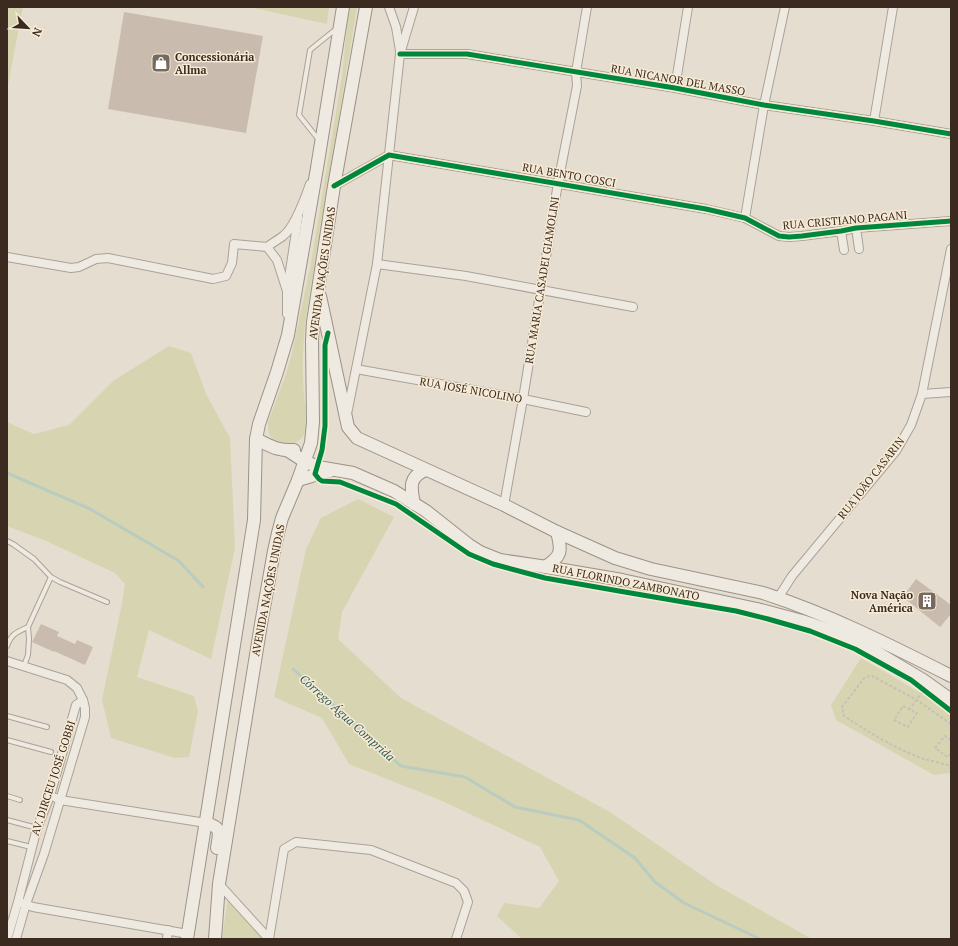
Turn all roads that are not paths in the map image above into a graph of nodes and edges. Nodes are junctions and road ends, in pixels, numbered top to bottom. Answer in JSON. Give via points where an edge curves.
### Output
{"nodes":[{"id":1,"x":343,"y":7,"type":"edge"},
{"id":2,"x":366,"y":7,"type":"edge"},
{"id":3,"x":388,"y":7,"type":"edge"},
{"id":4,"x":414,"y":7,"type":"edge"},
{"id":5,"x":587,"y":7,"type":"edge"},
{"id":6,"x":688,"y":7,"type":"edge"},
{"id":7,"x":785,"y":7,"type":"edge"},
{"id":8,"x":893,"y":7,"type":"edge"},
{"id":9,"x":340,"y":26,"type":"junction"},
{"id":10,"x":400,"y":54,"type":"junction"},
{"id":11,"x":576,"y":72,"type":"junction"},
{"id":12,"x":675,"y":88,"type":"junction"},
{"id":13,"x":764,"y":105,"type":"junction"},
{"id":14,"x":874,"y":121,"type":"junction"},
{"id":15,"x":951,"y":134,"type":"edge"},
{"id":16,"x":321,"y":142,"type":"junction"},
{"id":17,"x":389,"y":156,"type":"junction"},
{"id":18,"x":317,"y":168,"type":"junction"},
{"id":19,"x":558,"y":184,"type":"junction"},
{"id":20,"x":334,"y":186,"type":"junction"},
{"id":21,"x":298,"y":214,"type":"junction"},
{"id":22,"x":745,"y":218,"type":"junction"},
{"id":23,"x":951,"y":221,"type":"edge"},
{"id":24,"x":856,"y":228,"type":"junction"},
{"id":25,"x":840,"y":231,"type":"junction"},
{"id":26,"x":267,"y":246,"type":"junction"},
{"id":27,"x":859,"y":248,"type":"dead end"},
{"id":28,"x":951,"y":249,"type":"edge"},
{"id":29,"x":844,"y":250,"type":"dead end"},
{"id":30,"x":7,"y":257,"type":"edge"},
{"id":31,"x":377,"y":264,"type":"junction"},
{"id":32,"x":318,"y":287,"type":"junction"},
{"id":33,"x":541,"y":290,"type":"junction"},
{"id":34,"x":287,"y":291,"type":"junction"},
{"id":35,"x":633,"y":307,"type":"dead end"},
{"id":36,"x":288,"y":335,"type":"junction"},
{"id":37,"x":356,"y":369,"type":"junction"},
{"id":38,"x":951,"y":392,"type":"edge"},
{"id":39,"x":922,"y":394,"type":"junction"},
{"id":40,"x":522,"y":399,"type":"junction"},
{"id":41,"x":586,"y":412,"type":"dead end"},
{"id":42,"x":346,"y":417,"type":"junction"},
{"id":43,"x":256,"y":439,"type":"junction"},
{"id":44,"x":311,"y":443,"type":"junction"},
{"id":45,"x":287,"y":450,"type":"junction"},
{"id":46,"x":304,"y":461,"type":"junction"},
{"id":47,"x":426,"y":470,"type":"junction"},
{"id":48,"x":353,"y":473,"type":"junction"},
{"id":49,"x":298,"y":480,"type":"junction"},
{"id":50,"x":414,"y":504,"type":"junction"},
{"id":51,"x":504,"y":505,"type":"junction"},
{"id":52,"x":557,"y":532,"type":"junction"},
{"id":53,"x":7,"y":541,"type":"edge"},
{"id":54,"x":545,"y":567,"type":"junction"},
{"id":55,"x":51,"y":577,"type":"junction"},
{"id":56,"x":778,"y":598,"type":"junction"},
{"id":57,"x":108,"y":602,"type":"dead end"},
{"id":58,"x":28,"y":627,"type":"junction"},
{"id":59,"x":7,"y":646,"type":"edge"},
{"id":60,"x":7,"y":661,"type":"edge"},
{"id":61,"x":23,"y":667,"type":"junction"},
{"id":62,"x":951,"y":676,"type":"edge"},
{"id":63,"x":83,"y":700,"type":"junction"},
{"id":64,"x":951,"y":700,"type":"edge"},
{"id":65,"x":7,"y":716,"type":"edge"},
{"id":66,"x":48,"y":727,"type":"dead end"},
{"id":67,"x":7,"y":740,"type":"edge"},
{"id":68,"x":51,"y":752,"type":"dead end"},
{"id":69,"x":7,"y":796,"type":"edge"},
{"id":70,"x":50,"y":796,"type":"junction"},
{"id":71,"x":20,"y":800,"type":"dead end"},
{"id":72,"x":60,"y":800,"type":"junction"},
{"id":73,"x":7,"y":820,"type":"edge"},
{"id":74,"x":206,"y":823,"type":"junction"},
{"id":75,"x":37,"y":828,"type":"junction"},
{"id":76,"x":7,"y":841,"type":"edge"},
{"id":77,"x":31,"y":847,"type":"junction"},
{"id":78,"x":219,"y":884,"type":"junction"},
{"id":79,"x":18,"y":902,"type":"junction"},
{"id":80,"x":26,"y":904,"type":"junction"},
{"id":81,"x":168,"y":930,"type":"junction"},
{"id":82,"x":187,"y":936,"type":"edge"},
{"id":83,"x":7,"y":939,"type":"edge"},
{"id":84,"x":16,"y":939,"type":"edge"},
{"id":85,"x":167,"y":939,"type":"edge"},
{"id":86,"x":215,"y":939,"type":"edge"},
{"id":87,"x":269,"y":939,"type":"edge"},
{"id":88,"x":456,"y":939,"type":"edge"}],
"edges":[{"from":1,"to":9,"type":"main road","name":"AVENIDA NAÇÕES UNIDAS"},
{"from":2,"to":20,"type":"main road","name":"AVENIDA NAÇÕES UNIDAS"},
{"from":3,"to":10,"type":"street","via":[[396,28]]},
{"from":4,"to":10,"type":"street"},
{"from":5,"to":11,"type":"street","name":"RUA MARIA CASADEI GIAMOLINI"},
{"from":6,"to":12,"type":"street"},
{"from":7,"to":13,"type":"street"},
{"from":8,"to":14,"type":"street"},
{"from":9,"to":16,"type":"main road","name":"AVENIDA NAÇÕES UNIDAS"},
{"from":9,"to":16,"type":"lane","via":[[310,50],[299,115]]},
{"from":10,"to":11,"type":"street","name":"RUA NICANOR DEL MASSO","via":[[467,54]]},
{"from":10,"to":17,"type":"street"},
{"from":11,"to":12,"type":"street","name":"RUA NICANOR DEL MASSO"},
{"from":11,"to":19,"type":"street","name":"RUA MARIA CASADEI GIAMOLINI","via":[[578,86]]},
{"from":12,"to":13,"type":"street","name":"RUA NICANOR DEL MASSO"},
{"from":13,"to":14,"type":"street","name":"RUA NICANOR DEL MASSO"},
{"from":13,"to":22,"type":"street"},
{"from":14,"to":15,"type":"street","name":"RUA NICANOR DEL MASSO"},
{"from":16,"to":18,"type":"main road","name":"AVENIDA NAÇÕES UNIDAS"},
{"from":17,"to":19,"type":"street","name":"RUA BENTO COSCI"},
{"from":17,"to":20,"type":"street"},
{"from":17,"to":31,"type":"street"},
{"from":18,"to":21,"type":"street"},
{"from":18,"to":36,"type":"main road","name":"AVENIDA NAÇÕES UNIDAS"},
{"from":19,"to":22,"type":"street","name":"RUA BENTO COSCI"},
{"from":19,"to":33,"type":"street","name":"RUA MARIA CASADEI GIAMOLINI"},
{"from":20,"to":32,"type":"main road","name":"AVENIDA NAÇÕES UNIDAS"},
{"from":21,"to":26,"type":"street","via":[[284,236]]},
{"from":21,"to":34,"type":"street"},
{"from":22,"to":25,"type":"street","name":"RUA CRISTIANO PAGANI","via":[[779,236]]},
{"from":23,"to":24,"type":"street","name":"RUA CRISTIANO PAGANI"},
{"from":24,"to":25,"type":"street","name":"RUA CRISTIANO PAGANI"},
{"from":24,"to":27,"type":"street"},
{"from":25,"to":29,"type":"street"},
{"from":26,"to":30,"type":"street","via":[[234,244],[232,262],[226,276],[213,279],[108,258],[96,258],[79,267],[71,268]]},
{"from":26,"to":34,"type":"street","via":[[277,260]]},
{"from":28,"to":39,"type":"street","name":"RUA JOÃO CASARIN"},
{"from":31,"to":33,"type":"street","via":[[466,276]]},
{"from":31,"to":37,"type":"street"},
{"from":32,"to":42,"type":"main road","name":"RUA FLORINDO ZAMBONATO"},
{"from":32,"to":44,"type":"main road","name":"AVENIDA NAÇÕES UNIDAS","via":[[312,340]]},
{"from":33,"to":35,"type":"street"},
{"from":33,"to":40,"type":"street","name":"RUA MARIA CASADEI GIAMOLINI"},
{"from":34,"to":36,"type":"street"},
{"from":36,"to":43,"type":"main road","name":"AVENIDA NAÇÕES UNIDAS"},
{"from":37,"to":40,"type":"street","name":"RUA JOSÉ NICOLINO"},
{"from":37,"to":42,"type":"street"},
{"from":38,"to":39,"type":"street"},
{"from":39,"to":56,"type":"street","name":"RUA JOÃO CASARIN","via":[[911,425],[896,451],[792,576]]},
{"from":40,"to":41,"type":"street","name":"RUA JOSÉ NICOLINO"},
{"from":40,"to":51,"type":"street","name":"RUA MARIA CASADEI GIAMOLINI"},
{"from":42,"to":47,"type":"main road","name":"RUA FLORINDO ZAMBONATO","via":[[348,427],[357,438]]},
{"from":43,"to":45,"type":"main road","via":[[277,449]]},
{"from":43,"to":74,"type":"main road","name":"AVENIDA NAÇÕES UNIDAS","via":[[254,520]]},
{"from":44,"to":45,"type":"main road","via":[[299,449]]},
{"from":44,"to":46,"type":"main road","name":"AVENIDA NAÇÕES UNIDAS"},
{"from":45,"to":46,"type":"main road","name":"RUA FLORINDO ZAMBONATO"},
{"from":46,"to":48,"type":"main road","name":"RUA FLORINDO ZAMBONATO","via":[[318,467]]},
{"from":46,"to":49,"type":"main road","name":"AVENIDA NAÇÕES UNIDAS"},
{"from":47,"to":50,"type":"main road","via":[[413,480],[411,487]]},
{"from":47,"to":51,"type":"main road","name":"RUA FLORINDO ZAMBONATO"},
{"from":48,"to":49,"type":"main road","via":[[332,471]]},
{"from":48,"to":50,"type":"main road","name":"RUA FLORINDO ZAMBONATO","via":[[394,491]]},
{"from":49,"to":78,"type":"main road","name":"AVENIDA NAÇÕES UNIDAS","via":[[282,518],[274,551]]},
{"from":50,"to":54,"type":"main road","name":"RUA FLORINDO ZAMBONATO","via":[[480,552],[500,560]]},
{"from":51,"to":52,"type":"main road","name":"RUA FLORINDO ZAMBONATO"},
{"from":52,"to":54,"type":"main road","via":[[560,554]]},
{"from":52,"to":56,"type":"main road","name":"RUA FLORINDO ZAMBONATO","via":[[615,558],[651,569]]},
{"from":53,"to":55,"type":"lane","via":[[34,559]]},
{"from":54,"to":64,"type":"main road","name":"RUA FLORINDO ZAMBONATO","via":[[630,582],[802,621],[871,649],[924,680]]},
{"from":55,"to":57,"type":"lane"},
{"from":55,"to":58,"type":"lane"},
{"from":56,"to":62,"type":"main road","name":"RUA FLORINDO ZAMBONATO","via":[[874,638]]},
{"from":58,"to":59,"type":"lane","via":[[15,634]]},
{"from":58,"to":61,"type":"lane","via":[[28,655]]},
{"from":60,"to":61,"type":"street"},
{"from":61,"to":63,"type":"street","via":[[67,680],[77,688]]},
{"from":63,"to":70,"type":"street","name":"AV. DIRCEU JOSÉ GOBBI","via":[[76,705]]},
{"from":63,"to":72,"type":"street","name":"AV. DIRCEU JOSÉ GOBBI","via":[[85,717]]},
{"from":65,"to":66,"type":"lane"},
{"from":67,"to":68,"type":"lane"},
{"from":69,"to":71,"type":"lane"},
{"from":70,"to":72,"type":"street"},
{"from":70,"to":75,"type":"street","name":"AV. DIRCEU JOSÉ GOBBI"},
{"from":72,"to":74,"type":"street"},
{"from":72,"to":80,"type":"street","name":"AV. DIRCEU JOSÉ GOBBI"},
{"from":73,"to":75,"type":"lane"},
{"from":74,"to":78,"type":"main road","via":[[215,825],[219,830],[214,873]]},
{"from":74,"to":82,"type":"main road","name":"AVENIDA NAÇÕES UNIDAS"},
{"from":75,"to":77,"type":"street","name":"AV. DIRCEU JOSÉ GOBBI"},
{"from":76,"to":77,"type":"lane"},
{"from":77,"to":79,"type":"street","name":"AV. DIRCEU JOSÉ GOBBI"},
{"from":78,"to":86,"type":"main road","name":"AVENIDA NAÇÕES UNIDAS"},
{"from":78,"to":87,"type":"street"},
{"from":79,"to":80,"type":"street"},
{"from":79,"to":83,"type":"street","name":"AV. DIRCEU JOSÉ GOBBI"},
{"from":80,"to":81,"type":"street"},
{"from":80,"to":84,"type":"street","name":"AV. DIRCEU JOSÉ GOBBI"},
{"from":81,"to":82,"type":"street"},
{"from":81,"to":85,"type":"street"},
{"from":87,"to":88,"type":"street","via":[[284,850],[296,842],[371,850],[456,883],[464,891],[468,902]]}]}
